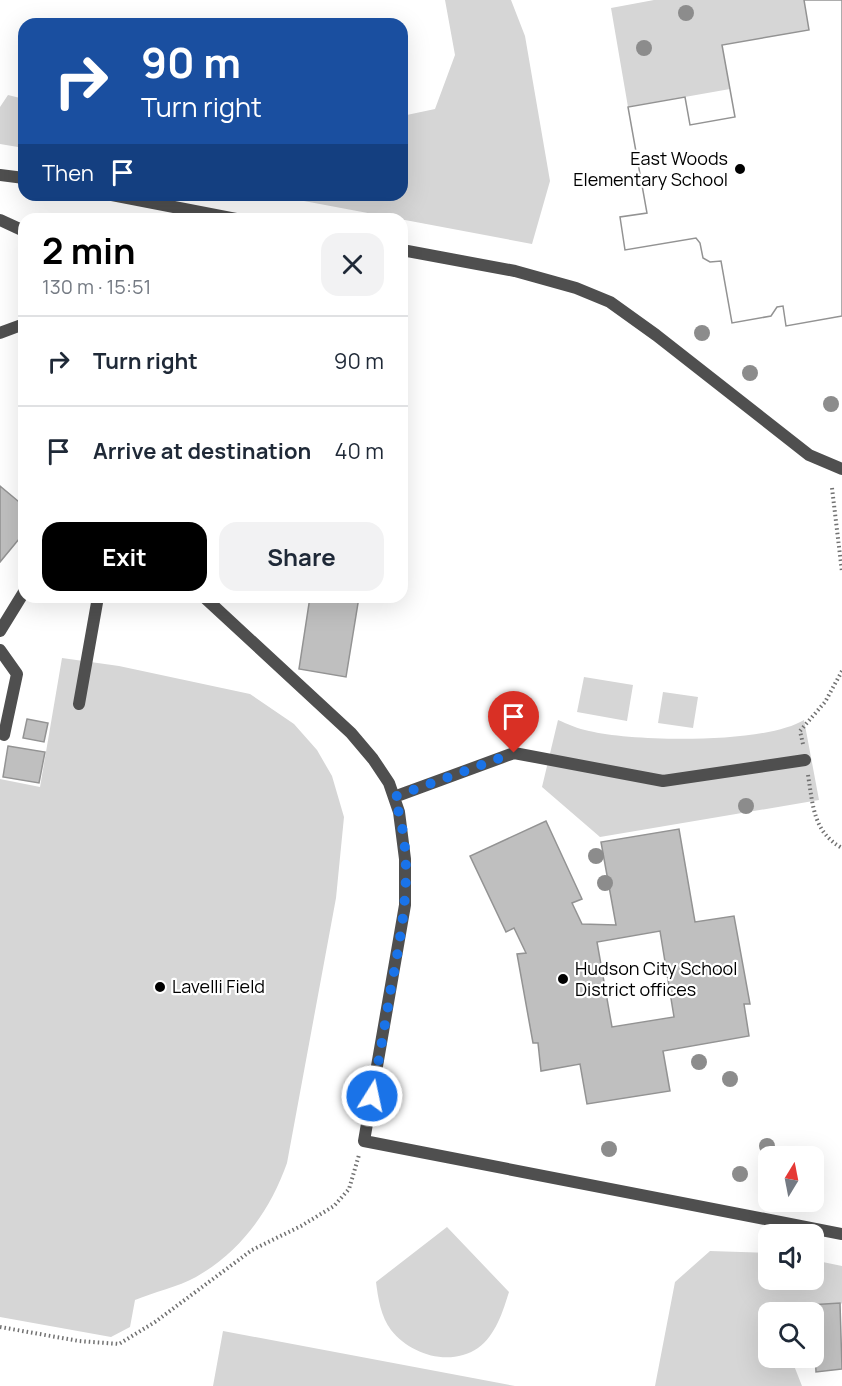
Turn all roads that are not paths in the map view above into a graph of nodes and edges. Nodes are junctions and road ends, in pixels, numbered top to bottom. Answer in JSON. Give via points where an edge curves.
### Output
{"nodes":[{"id":1,"x":0,"y":175,"type":"edge"},
{"id":2,"x":18,"y":177,"type":"edge"},
{"id":3,"x":132,"y":201,"type":"edge"},
{"id":4,"x":174,"y":213,"type":"edge"},
{"id":5,"x":0,"y":220,"type":"edge"},
{"id":6,"x":18,"y":228,"type":"edge"},
{"id":7,"x":408,"y":251,"type":"edge"},
{"id":8,"x":18,"y":326,"type":"edge"},
{"id":9,"x":0,"y":333,"type":"edge"},
{"id":10,"x":842,"y":469,"type":"edge"},
{"id":11,"x":18,"y":602,"type":"edge"},
{"id":12,"x":97,"y":603,"type":"edge"},
{"id":13,"x":210,"y":603,"type":"edge"},
{"id":14,"x":0,"y":631,"type":"edge"},
{"id":15,"x":0,"y":650,"type":"edge"},
{"id":16,"x":79,"y":704,"type":"dead end"},
{"id":17,"x":4,"y":735,"type":"dead end"},
{"id":18,"x":806,"y":760,"type":"dead end"},
{"id":19,"x":394,"y":797,"type":"junction"},
{"id":20,"x":842,"y":1234,"type":"edge"}],
"edges":[{"from":1,"to":2,"type":"lane"},
{"from":3,"to":4,"type":"lane"},
{"from":5,"to":6,"type":"lane"},
{"from":7,"to":10,"type":"lane","via":[[514,271],[610,302],[809,455]]},
{"from":8,"to":9,"type":"lane"},
{"from":11,"to":14,"type":"lane"},
{"from":12,"to":16,"type":"lane"},
{"from":13,"to":19,"type":"lane","via":[[351,733],[373,759]]},
{"from":15,"to":17,"type":"lane","via":[[17,674]]},
{"from":18,"to":19,"type":"lane","via":[[663,782],[514,753]]},
{"from":19,"to":20,"type":"lane","via":[[405,858],[405,905],[364,1141]]}]}
